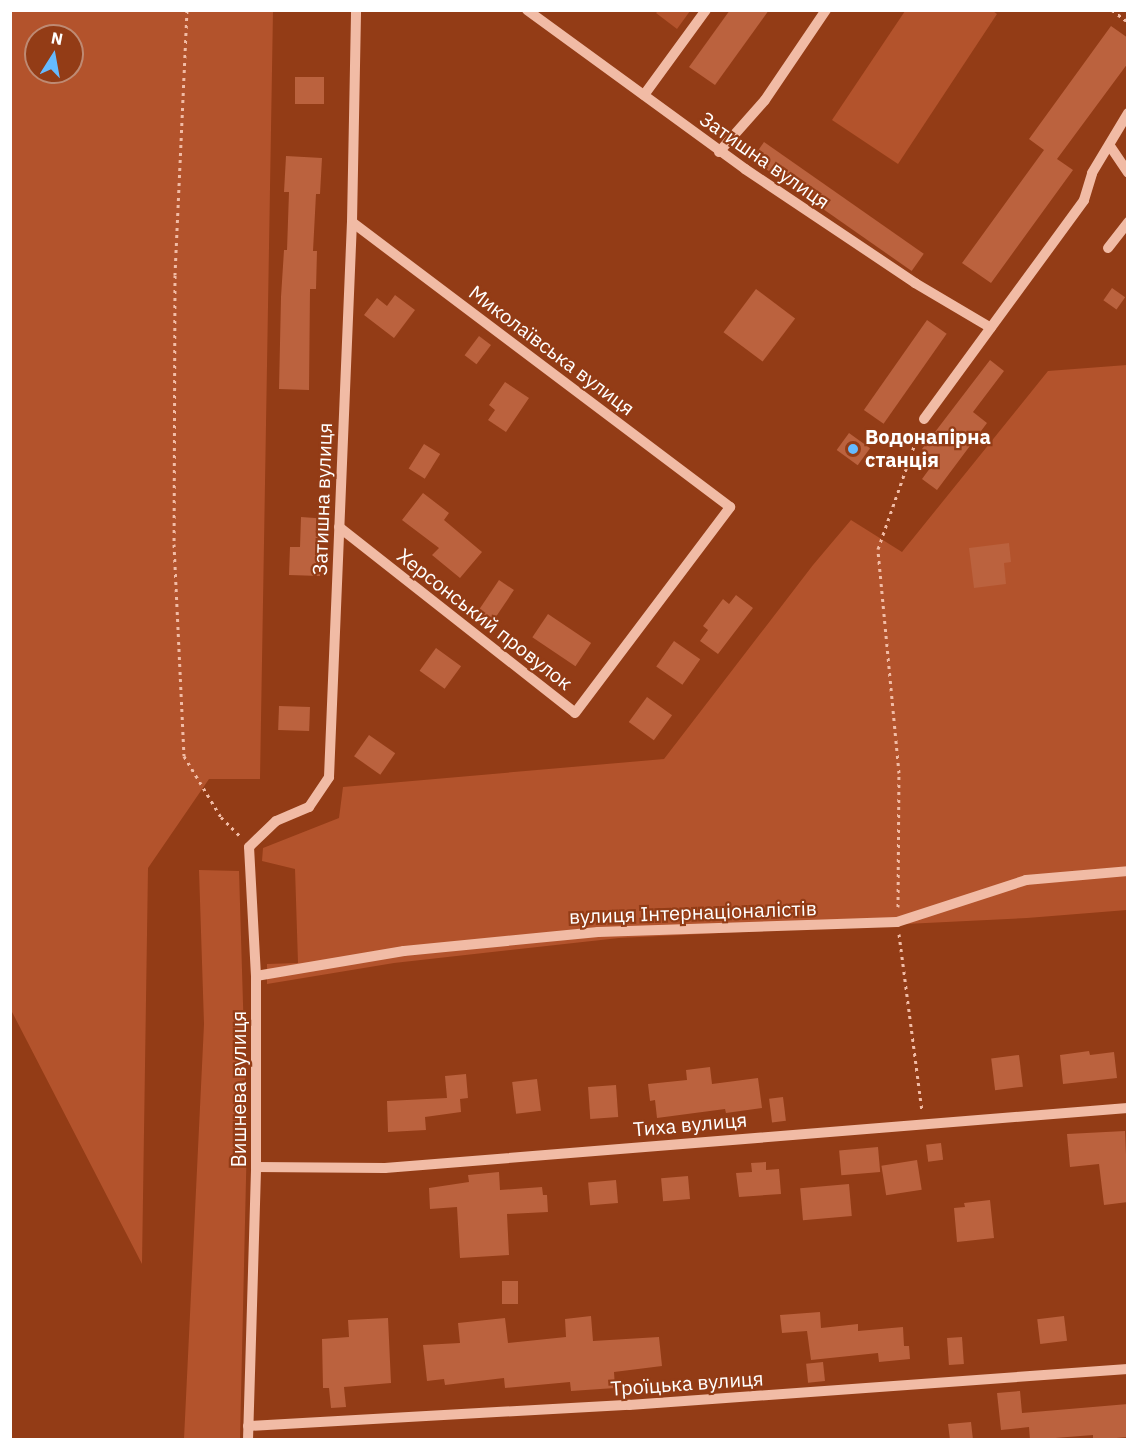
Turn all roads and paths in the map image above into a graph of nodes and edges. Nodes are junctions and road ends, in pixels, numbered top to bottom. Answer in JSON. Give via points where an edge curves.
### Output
{"nodes":[{"id":1,"x":187,"y":10,"type":"edge"},
{"id":2,"x":356,"y":10,"type":"edge"},
{"id":3,"x":526,"y":10,"type":"edge"},
{"id":4,"x":706,"y":10,"type":"edge"},
{"id":5,"x":826,"y":10,"type":"edge"},
{"id":6,"x":1112,"y":10,"type":"edge"},
{"id":7,"x":1128,"y":22,"type":"edge"},
{"id":8,"x":644,"y":95,"type":"junction"},
{"id":9,"x":1128,"y":113,"type":"edge"},
{"id":10,"x":1110,"y":146,"type":"junction"},
{"id":11,"x":719,"y":152,"type":"junction"},
{"id":12,"x":1128,"y":173,"type":"edge"},
{"id":13,"x":352,"y":222,"type":"junction"},
{"id":14,"x":1128,"y":222,"type":"edge"},
{"id":15,"x":1108,"y":248,"type":"dead end"},
{"id":16,"x":991,"y":328,"type":"junction"},
{"id":17,"x":924,"y":419,"type":"joint"},
{"id":18,"x":730,"y":507,"type":"joint"},
{"id":19,"x":339,"y":527,"type":"junction"},
{"id":20,"x":249,"y":847,"type":"junction"},
{"id":21,"x":1128,"y":871,"type":"edge"},
{"id":22,"x":897,"y":922,"type":"junction"},
{"id":23,"x":256,"y":976,"type":"junction"},
{"id":24,"x":1128,"y":1108,"type":"edge"},
{"id":25,"x":923,"y":1123,"type":"junction"},
{"id":26,"x":256,"y":1167,"type":"junction"},
{"id":27,"x":1128,"y":1369,"type":"edge"},
{"id":28,"x":248,"y":1426,"type":"junction"},
{"id":29,"x":248,"y":1440,"type":"edge"}],
"edges":[{"from":1,"to":20,"type":"path","via":[[175,275],[174,520],[184,756],[221,817]]},
{"from":2,"to":13,"type":"street","name":"Затишна вулиця"},
{"from":3,"to":8,"type":"street","name":"Затишна вулиця"},
{"from":4,"to":8,"type":"street"},
{"from":5,"to":11,"type":"street","via":[[765,100]]},
{"from":6,"to":7,"type":"path"},
{"from":8,"to":11,"type":"street","name":"Затишна вулиця"},
{"from":9,"to":10,"type":"street"},
{"from":10,"to":12,"type":"street"},
{"from":10,"to":16,"type":"street","via":[[1092,173],[1084,200]]},
{"from":11,"to":16,"type":"street","name":"Затишна вулиця","via":[[915,283]]},
{"from":13,"to":18,"type":"street","name":"Миколаївська вулиця"},
{"from":13,"to":19,"type":"street","name":"Затишна вулиця"},
{"from":14,"to":15,"type":"street"},
{"from":16,"to":17,"type":"street"},
{"from":17,"to":22,"type":"path","via":[[878,549],[899,773]]},
{"from":18,"to":19,"type":"street","name":"Херсонський провулок","via":[[575,713]]},
{"from":19,"to":20,"type":"street","name":"Затишна вулиця","via":[[329,777],[309,807],[276,821]]},
{"from":20,"to":23,"type":"street","name":"Вишнева вулиця"},
{"from":21,"to":22,"type":"street","name":"вулиця Інтернаціоналістів","via":[[1026,880]]},
{"from":22,"to":23,"type":"street","name":"вулиця Інтернаціоналістів","via":[[598,932],[404,951]]},
{"from":22,"to":25,"type":"path"},
{"from":23,"to":26,"type":"street","name":"Вишнева вулиця"},
{"from":24,"to":25,"type":"street","name":"Тиха вулиця"},
{"from":25,"to":26,"type":"street","name":"Тиха вулиця","via":[[385,1168]]},
{"from":26,"to":28,"type":"street","name":"Вишнева вулиця"},
{"from":27,"to":28,"type":"street","name":"Троїцька вулиця","via":[[629,1405]]},
{"from":28,"to":29,"type":"street","name":"Вишнева вулиця"}]}
